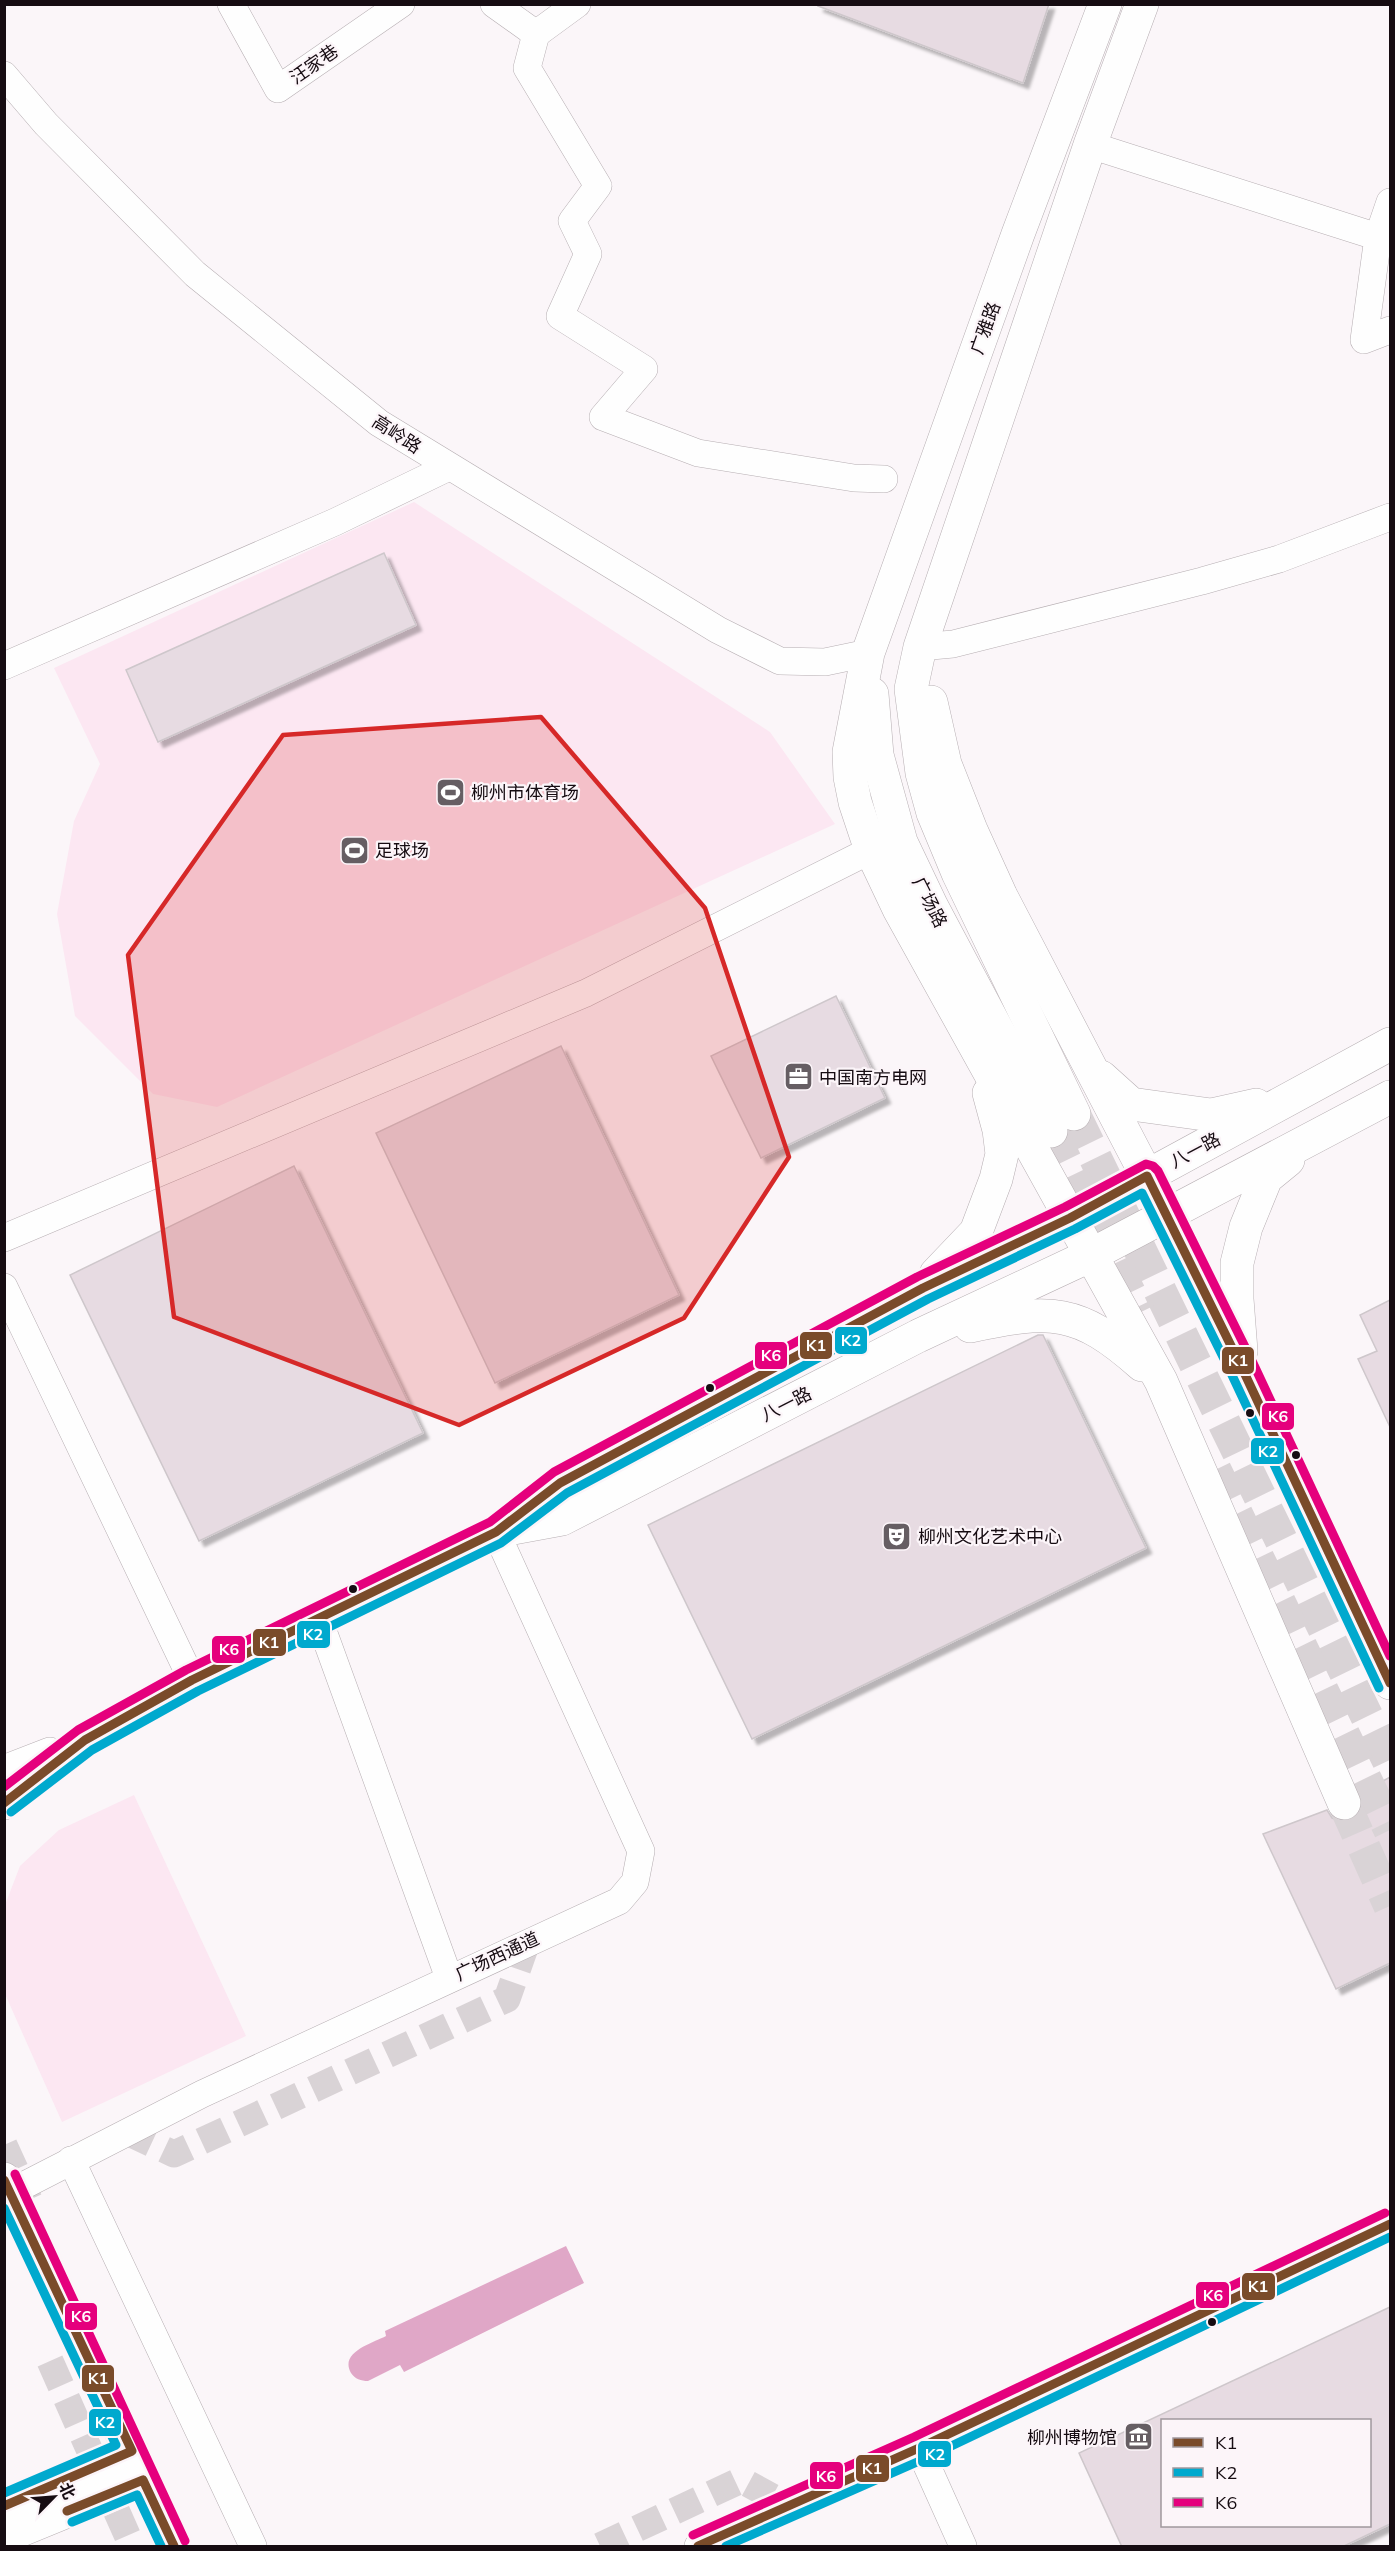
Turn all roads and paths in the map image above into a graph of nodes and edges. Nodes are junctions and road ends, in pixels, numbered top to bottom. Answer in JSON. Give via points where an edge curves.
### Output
{"nodes":[{"id":1,"x":231,"y":4,"type":"edge"},
{"id":2,"x":401,"y":4,"type":"edge"},
{"id":3,"x":494,"y":4,"type":"edge"},
{"id":4,"x":577,"y":4,"type":"edge"},
{"id":5,"x":1105,"y":4,"type":"edge"},
{"id":6,"x":1142,"y":4,"type":"edge"},
{"id":7,"x":536,"y":34,"type":"junction"},
{"id":8,"x":4,"y":75,"type":"edge"},
{"id":9,"x":1090,"y":145,"type":"junction"},
{"id":10,"x":1390,"y":202,"type":"edge"},
{"id":11,"x":1378,"y":237,"type":"junction"},
{"id":12,"x":1390,"y":330,"type":"edge"},
{"id":13,"x":449,"y":467,"type":"junction"},
{"id":14,"x":884,"y":479,"type":"dead end"},
{"id":15,"x":1390,"y":517,"type":"edge"},
{"id":16,"x":920,"y":647,"type":"junction"},
{"id":17,"x":868,"y":653,"type":"junction"},
{"id":18,"x":4,"y":666,"type":"edge"},
{"id":19,"x":871,"y":850,"type":"junction"},
{"id":20,"x":1390,"y":1044,"type":"edge"},
{"id":21,"x":978,"y":1050,"type":"junction"},
{"id":22,"x":1089,"y":1067,"type":"junction"},
{"id":23,"x":1296,"y":1096,"type":"junction"},
{"id":24,"x":1390,"y":1097,"type":"edge"},
{"id":25,"x":1323,"y":1132,"type":"junction"},
{"id":26,"x":1147,"y":1176,"type":"junction"},
{"id":27,"x":1166,"y":1217,"type":"junction"},
{"id":28,"x":1070,"y":1218,"type":"junction"},
{"id":29,"x":4,"y":1238,"type":"edge"},
{"id":30,"x":1089,"y":1256,"type":"junction"},
{"id":31,"x":4,"y":1287,"type":"edge"},
{"id":32,"x":923,"y":1288,"type":"junction"},
{"id":33,"x":918,"y":1336,"type":"junction"},
{"id":34,"x":1242,"y":1368,"type":"junction"},
{"id":35,"x":1161,"y":1381,"type":"junction"},
{"id":36,"x":496,"y":1532,"type":"junction"},
{"id":37,"x":318,"y":1617,"type":"junction"},
{"id":38,"x":192,"y":1680,"type":"junction"},
{"id":39,"x":1390,"y":1683,"type":"edge"},
{"id":40,"x":86,"y":1740,"type":"junction"},
{"id":41,"x":4,"y":1772,"type":"edge"},
{"id":42,"x":4,"y":1803,"type":"edge"},
{"id":43,"x":1344,"y":1803,"type":"tunnel mouth"},
{"id":44,"x":449,"y":1978,"type":"junction"},
{"id":45,"x":71,"y":2160,"type":"junction"},
{"id":46,"x":8,"y":2185,"type":"edge"},
{"id":47,"x":1390,"y":2224,"type":"edge"},
{"id":48,"x":920,"y":2448,"type":"junction"},
{"id":49,"x":137,"y":2466,"type":"junction"},
{"id":50,"x":4,"y":2506,"type":"edge"},
{"id":51,"x":4,"y":2537,"type":"edge"},
{"id":52,"x":174,"y":2547,"type":"edge"},
{"id":53,"x":253,"y":2547,"type":"edge"},
{"id":54,"x":698,"y":2547,"type":"edge"},
{"id":55,"x":963,"y":2547,"type":"edge"}],
"edges":[{"from":1,"to":2,"type":"street","name":"汪家巷","via":[[278,89]]},
{"from":3,"to":7,"type":"street"},
{"from":4,"to":7,"type":"street"},
{"from":5,"to":17,"type":"main road","name":"广雅路"},
{"from":6,"to":9,"type":"main road"},
{"from":7,"to":14,"type":"street","via":[[527,68],[598,186],[572,221],[588,254],[560,316],[644,369],[603,417],[698,453],[854,478]]},
{"from":8,"to":13,"type":"street","name":"高岭路","via":[[46,124],[195,274],[379,423]]},
{"from":9,"to":11,"type":"street"},
{"from":9,"to":16,"type":"main road"},
{"from":10,"to":11,"type":"street"},
{"from":11,"to":12,"type":"street","via":[[1364,340]]},
{"from":13,"to":17,"type":"street","name":"高岭路","via":[[718,630],[780,661],[825,662]]},
{"from":13,"to":18,"type":"street","via":[[335,522]]},
{"from":15,"to":16,"type":"street","via":[[1279,559],[1202,581],[953,644]]},
{"from":16,"to":17,"type":"main road","name":"广场路","via":[[911,689],[922,773],[933,813],[1062,1122],[932,907],[901,842],[877,755]]},
{"from":16,"to":22,"type":"main road","via":[[945,764],[971,830]]},
{"from":17,"to":19,"type":"main road","name":"广雅路","via":[[849,752],[855,802]]},
{"from":19,"to":21,"type":"main road","name":"广雅路","via":[[924,958]]},
{"from":19,"to":29,"type":"street","via":[[586,993]]},
{"from":20,"to":23,"type":"main road","name":"八一路"},
{"from":21,"to":28,"type":"main road"},
{"from":21,"to":32,"type":"main road","via":[[1002,1154],[976,1232]]},
{"from":22,"to":23,"type":"main road","via":[[1131,1104],[1211,1115]]},
{"from":22,"to":26,"type":"main road"},
{"from":23,"to":26,"type":"main road","name":"八一路"},
{"from":24,"to":25,"type":"main road","name":"八一路"},
{"from":25,"to":27,"type":"main road","name":"八一路"},
{"from":25,"to":34,"type":"main road","via":[[1266,1178],[1246,1227],[1237,1263]]},
{"from":26,"to":27,"type":"main road"},
{"from":26,"to":28,"type":"main road","name":"八一路"},
{"from":27,"to":30,"type":"main road","name":"八一路"},
{"from":27,"to":34,"type":"main road"},
{"from":28,"to":30,"type":"main road"},
{"from":28,"to":32,"type":"main road","name":"八一路"},
{"from":30,"to":33,"type":"main road","name":"八一路"},
{"from":30,"to":35,"type":"main road"},
{"from":31,"to":38,"type":"street"},
{"from":32,"to":36,"type":"main road","name":"八一路","via":[[560,1483]]},
{"from":33,"to":35,"type":"main road","via":[[1012,1317],[1065,1316],[1112,1339]]},
{"from":33,"to":36,"type":"main road","name":"八一路","via":[[562,1519]]},
{"from":34,"to":39,"type":"main road"},
{"from":35,"to":43,"type":"main road"},
{"from":36,"to":37,"type":"main road","name":"八一路"},
{"from":36,"to":44,"type":"street","name":"广场西通道","via":[[641,1851],[635,1882],[619,1901]]},
{"from":37,"to":38,"type":"main road","name":"八一路"},
{"from":37,"to":44,"type":"street"},
{"from":38,"to":40,"type":"main road","name":"八一路"},
{"from":40,"to":41,"type":"main road"},
{"from":40,"to":42,"type":"main road"},
{"from":44,"to":45,"type":"street","name":"广场西通道"},
{"from":45,"to":46,"type":"street","name":"广场西通道"},
{"from":45,"to":53,"type":"street"},
{"from":46,"to":49,"type":"main road"},
{"from":47,"to":48,"type":"street"},
{"from":48,"to":54,"type":"street"},
{"from":48,"to":55,"type":"street"},
{"from":49,"to":50,"type":"main road"},
{"from":49,"to":51,"type":"main road"},
{"from":49,"to":52,"type":"main road"}]}
